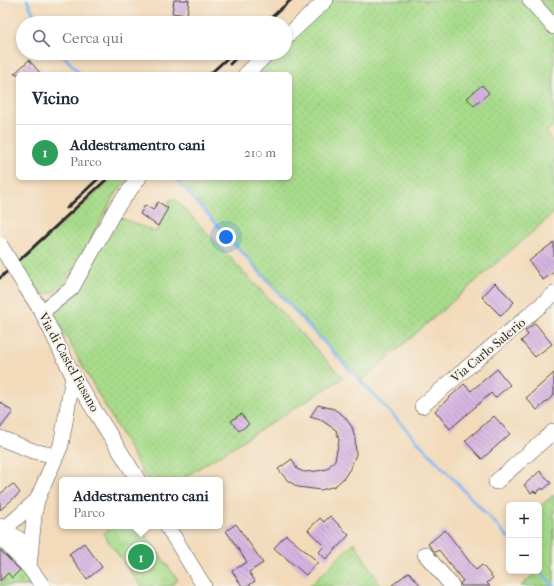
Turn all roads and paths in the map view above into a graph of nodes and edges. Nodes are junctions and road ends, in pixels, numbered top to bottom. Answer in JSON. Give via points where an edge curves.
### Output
{"nodes":[{"id":1,"x":326,"y":0,"type":"edge"},
{"id":2,"x":530,"y":0,"type":"edge"},
{"id":3,"x":554,"y":27,"type":"edge"},
{"id":4,"x":292,"y":32,"type":"edge"},
{"id":5,"x":261,"y":60,"type":"edge"},
{"id":6,"x":248,"y":72,"type":"edge"},
{"id":7,"x":137,"y":180,"type":"edge"},
{"id":8,"x":0,"y":245,"type":"edge"},
{"id":9,"x":554,"y":294,"type":"edge"},
{"id":10,"x":42,"y":312,"type":"junction"},
{"id":11,"x":73,"y":376,"type":"junction"},
{"id":12,"x":422,"y":406,"type":"dead end"},
{"id":13,"x":554,"y":431,"type":"edge"},
{"id":14,"x":0,"y":438,"type":"edge"},
{"id":15,"x":56,"y":456,"type":"junction"},
{"id":16,"x":136,"y":477,"type":"edge"},
{"id":17,"x":496,"y":482,"type":"dead end"},
{"id":18,"x":37,"y":500,"type":"junction"},
{"id":19,"x":169,"y":529,"type":"edge"},
{"id":20,"x":4,"y":537,"type":"edge"},
{"id":21,"x":30,"y":547,"type":"junction"},
{"id":22,"x":425,"y":554,"type":"dead end"},
{"id":23,"x":29,"y":567,"type":"junction"},
{"id":24,"x":42,"y":586,"type":"edge"},
{"id":25,"x":204,"y":586,"type":"edge"},
{"id":26,"x":452,"y":586,"type":"edge"}],
"edges":[{"from":1,"to":4,"type":"street"},
{"from":2,"to":3,"type":"street"},
{"from":5,"to":6,"type":"street"},
{"from":7,"to":10,"type":"street","via":[[116,208],[72,288]]},
{"from":8,"to":10,"type":"street","name":"Via di Castel Fusano","bridge":true},
{"from":9,"to":12,"type":"street","name":"Via Carlo Salerio"},
{"from":10,"to":11,"type":"street","name":"Via di Castel Fusano"},
{"from":11,"to":15,"type":"street","via":[[61,445]]},
{"from":11,"to":16,"type":"street","name":"Via di Castel Fusano"},
{"from":13,"to":17,"type":"street"},
{"from":14,"to":15,"type":"street","via":[[33,451]]},
{"from":15,"to":18,"type":"street"},
{"from":18,"to":20,"type":"street"},
{"from":18,"to":21,"type":"street"},
{"from":19,"to":25,"type":"street"},
{"from":20,"to":21,"type":"street"},
{"from":20,"to":23,"type":"street"},
{"from":21,"to":23,"type":"street"},
{"from":22,"to":26,"type":"street"},
{"from":23,"to":24,"type":"street"}]}
